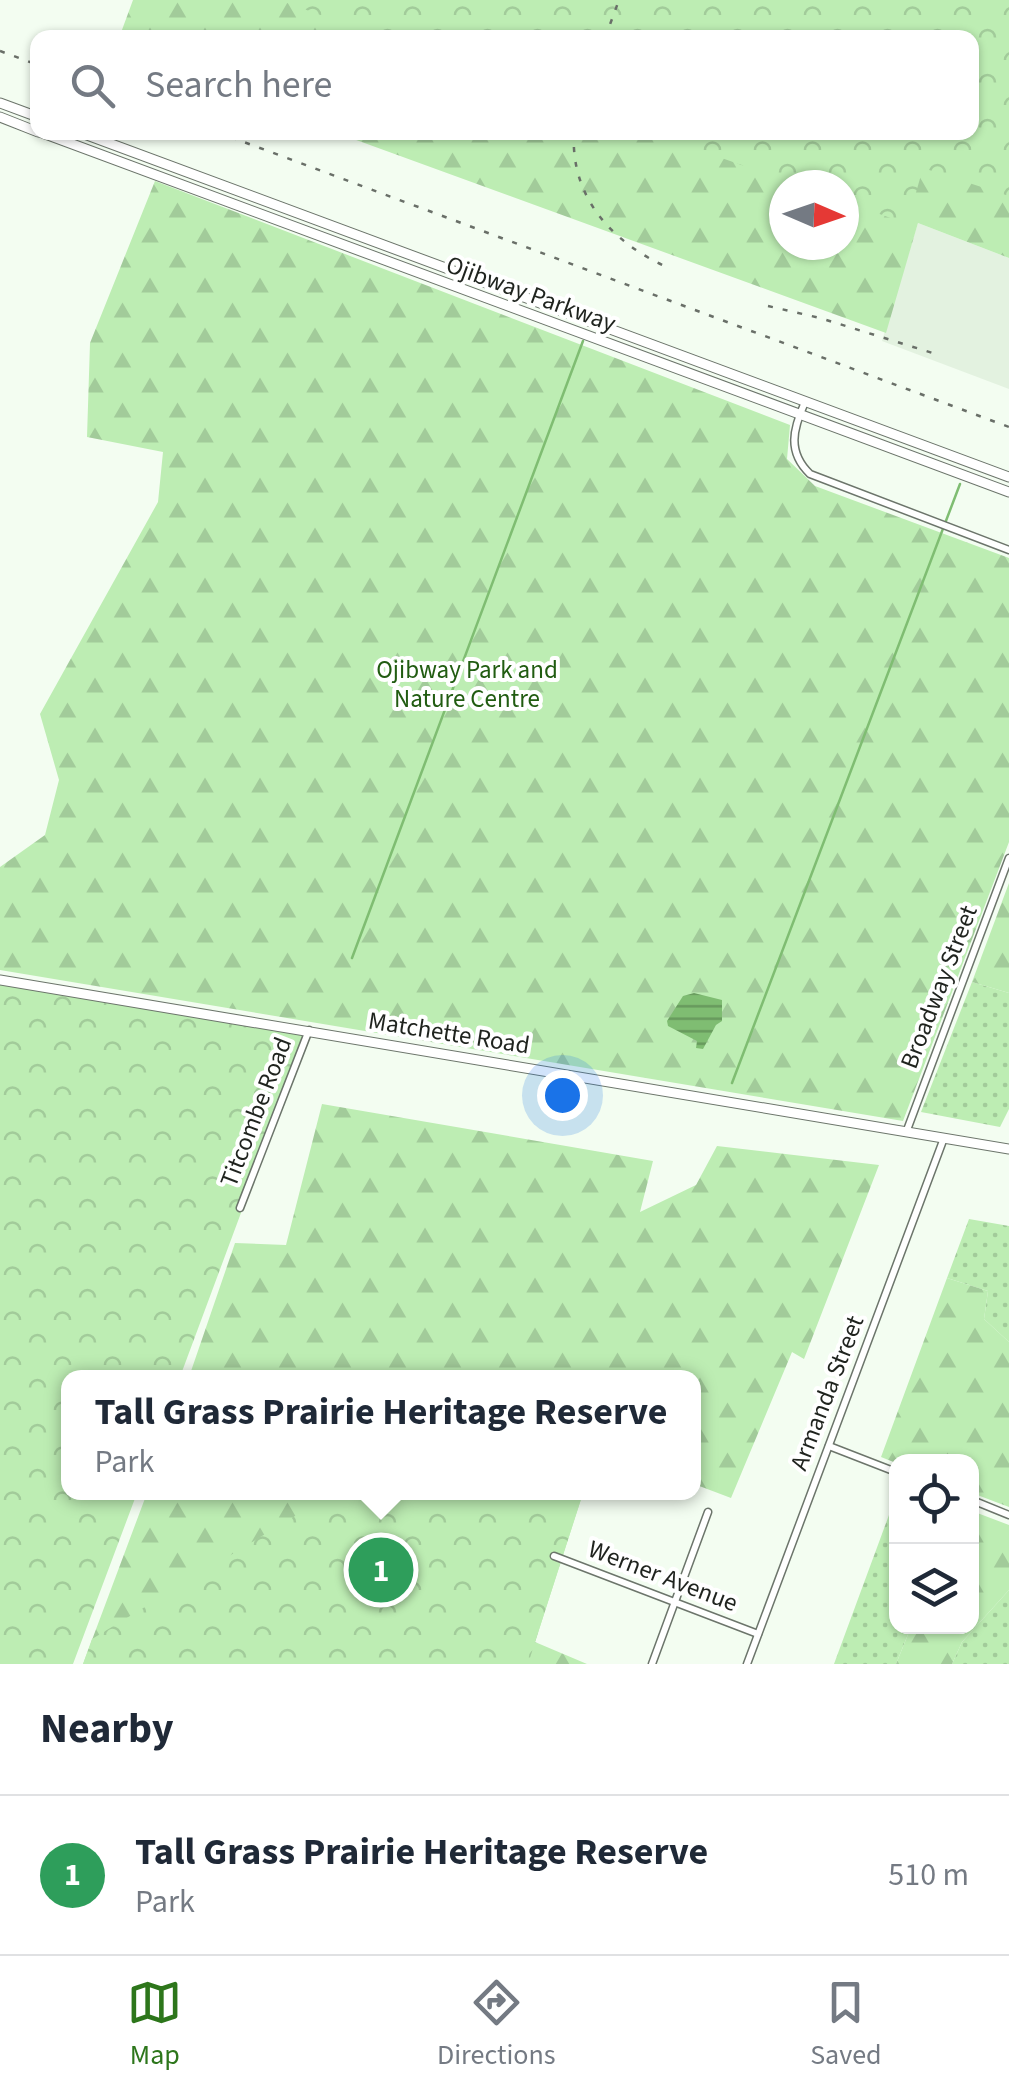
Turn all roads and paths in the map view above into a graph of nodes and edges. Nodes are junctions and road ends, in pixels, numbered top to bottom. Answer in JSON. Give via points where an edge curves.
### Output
{"nodes":[{"id":1,"x":0,"y":104,"type":"edge"},
{"id":2,"x":30,"y":114,"type":"edge"},
{"id":3,"x":0,"y":117,"type":"edge"},
{"id":4,"x":30,"y":129,"type":"edge"},
{"id":5,"x":60,"y":140,"type":"edge"},
{"id":6,"x":101,"y":140,"type":"edge"},
{"id":7,"x":805,"y":401,"type":"junction"},
{"id":8,"x":799,"y":415,"type":"junction"},
{"id":9,"x":1009,"y":477,"type":"edge"},
{"id":10,"x":1009,"y":492,"type":"edge"},
{"id":11,"x":1009,"y":550,"type":"edge"},
{"id":12,"x":1009,"y":858,"type":"edge"},
{"id":13,"x":0,"y":980,"type":"edge"},
{"id":14,"x":309,"y":1030,"type":"junction"},
{"id":15,"x":907,"y":1130,"type":"junction"},
{"id":16,"x":945,"y":1136,"type":"junction"},
{"id":17,"x":1009,"y":1148,"type":"edge"},
{"id":18,"x":240,"y":1208,"type":"dead end"},
{"id":19,"x":829,"y":1446,"type":"junction"},
{"id":20,"x":889,"y":1469,"type":"edge"},
{"id":21,"x":979,"y":1503,"type":"edge"},
{"id":22,"x":708,"y":1512,"type":"dead end"},
{"id":23,"x":1009,"y":1515,"type":"edge"},
{"id":24,"x":554,"y":1556,"type":"dead end"},
{"id":25,"x":674,"y":1602,"type":"junction"},
{"id":26,"x":758,"y":1634,"type":"junction"},
{"id":27,"x":652,"y":1664,"type":"edge"},
{"id":28,"x":747,"y":1664,"type":"edge"}],
"edges":[{"from":1,"to":2,"type":"main road"},
{"from":3,"to":4,"type":"main road","name":"Ojibway Parkway"},
{"from":5,"to":8,"type":"main road","name":"Ojibway Parkway"},
{"from":6,"to":7,"type":"main road","name":"Ojibway Parkway"},
{"from":7,"to":8,"type":"street"},
{"from":7,"to":9,"type":"main road","name":"Ojibway Parkway"},
{"from":8,"to":10,"type":"main road","name":"Ojibway Parkway"},
{"from":8,"to":11,"type":"street","via":[[794,449],[810,474]]},
{"from":12,"to":15,"type":"street","name":"Broadway Street"},
{"from":13,"to":14,"type":"main road","name":"Matchette Road"},
{"from":14,"to":15,"type":"main road","name":"Matchette Road"},
{"from":14,"to":18,"type":"street","name":"Titcombe Road"},
{"from":15,"to":16,"type":"main road","name":"Matchette Road"},
{"from":16,"to":17,"type":"main road","name":"Matchette Road"},
{"from":16,"to":19,"type":"street","name":"Armanda Street"},
{"from":19,"to":20,"type":"street"},
{"from":19,"to":26,"type":"street","name":"Armanda Street"},
{"from":21,"to":23,"type":"street"},
{"from":22,"to":25,"type":"street"},
{"from":24,"to":25,"type":"street","name":"Werner Avenue"},
{"from":25,"to":26,"type":"street","name":"Werner Avenue"},
{"from":25,"to":27,"type":"street"},
{"from":26,"to":28,"type":"street","name":"Armanda Street"}]}
